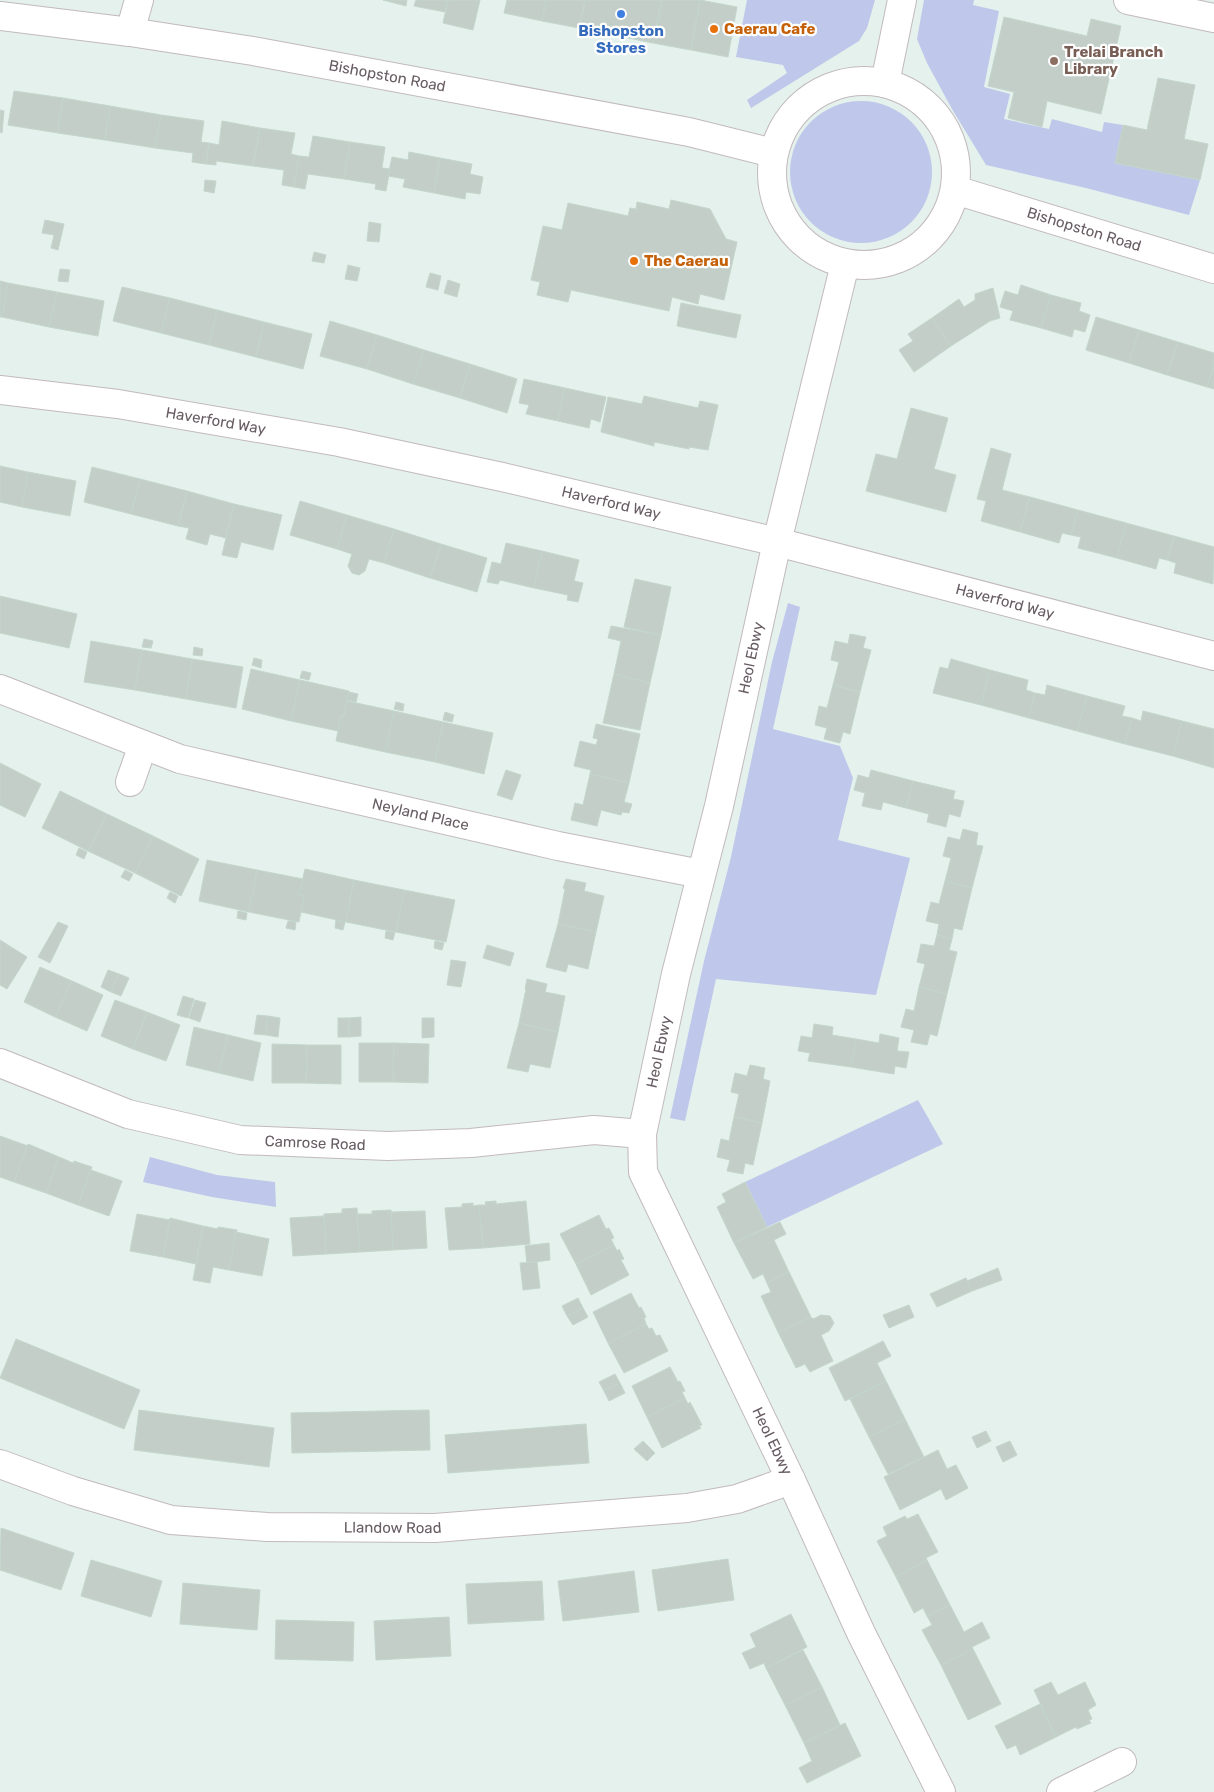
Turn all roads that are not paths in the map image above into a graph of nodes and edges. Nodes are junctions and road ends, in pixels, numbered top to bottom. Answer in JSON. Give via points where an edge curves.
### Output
{"nodes":[{"id":1,"x":139,"y":0,"type":"edge"},
{"id":2,"x":902,"y":0,"type":"edge"},
{"id":3,"x":1128,"y":0,"type":"edge"},
{"id":4,"x":0,"y":16,"type":"edge"},
{"id":5,"x":1214,"y":18,"type":"edge"},
{"id":6,"x":130,"y":32,"type":"junction"},
{"id":7,"x":885,"y":84,"type":"junction"},
{"id":8,"x":773,"y":153,"type":"junction"},
{"id":9,"x":955,"y":190,"type":"junction"},
{"id":10,"x":845,"y":264,"type":"junction"},
{"id":11,"x":1214,"y":269,"type":"edge"},
{"id":12,"x":0,"y":390,"type":"edge"},
{"id":13,"x":777,"y":542,"type":"junction"},
{"id":14,"x":1214,"y":656,"type":"edge"},
{"id":15,"x":0,"y":689,"type":"edge"},
{"id":16,"x":143,"y":745,"type":"junction"},
{"id":17,"x":130,"y":782,"type":"dead end"},
{"id":18,"x":701,"y":874,"type":"junction"},
{"id":19,"x":0,"y":1063,"type":"edge"},
{"id":20,"x":642,"y":1134,"type":"junction"},
{"id":21,"x":0,"y":1464,"type":"edge"},
{"id":22,"x":791,"y":1480,"type":"junction"},
{"id":23,"x":1122,"y":1762,"type":"dead end"},
{"id":24,"x":941,"y":1792,"type":"edge"},
{"id":25,"x":1061,"y":1792,"type":"edge"}],
"edges":[{"from":1,"to":6,"type":"street"},
{"from":2,"to":7,"type":"street"},
{"from":3,"to":5,"type":"street"},
{"from":4,"to":6,"type":"street","name":"Bishopston Road"},
{"from":6,"to":8,"type":"street","name":"Bishopston Road","via":[[253,51],[541,104],[689,132]]},
{"from":7,"to":8,"type":"street","via":[[856,81],[828,88],[802,104],[784,126]]},
{"from":7,"to":9,"type":"street","via":[[911,94],[933,112],[948,135],[956,162]]},
{"from":8,"to":10,"type":"street","via":[[771,182],[778,211],[794,235],[818,253]]},
{"from":9,"to":10,"type":"street","via":[[945,218],[927,241],[903,257],[874,266]]},
{"from":9,"to":11,"type":"street","name":"Bishopston Road"},
{"from":10,"to":13,"type":"street","name":"Heol Ebwy"},
{"from":12,"to":13,"type":"street","name":"Haverford Way","via":[[118,404],[338,442]]},
{"from":13,"to":14,"type":"street","name":"Haverford Way"},
{"from":13,"to":18,"type":"street","name":"Heol Ebwy"},
{"from":15,"to":16,"type":"street","name":"Neyland Place"},
{"from":16,"to":17,"type":"street"},
{"from":16,"to":18,"type":"street","name":"Neyland Place","via":[[180,759],[558,846]]},
{"from":18,"to":20,"type":"street","name":"Heol Ebwy"},
{"from":19,"to":20,"type":"street","name":"Camrose Road","via":[[128,1114],[240,1140],[388,1146],[471,1143],[594,1130]]},
{"from":20,"to":22,"type":"street","name":"Heol Ebwy","via":[[643,1172]]},
{"from":21,"to":22,"type":"street","name":"Llandow Road","via":[[73,1491],[171,1520],[267,1527],[435,1528],[687,1508],[737,1499]]},
{"from":22,"to":24,"type":"street","name":"Heol Ebwy","via":[[861,1633]]},
{"from":23,"to":25,"type":"street"}]}
